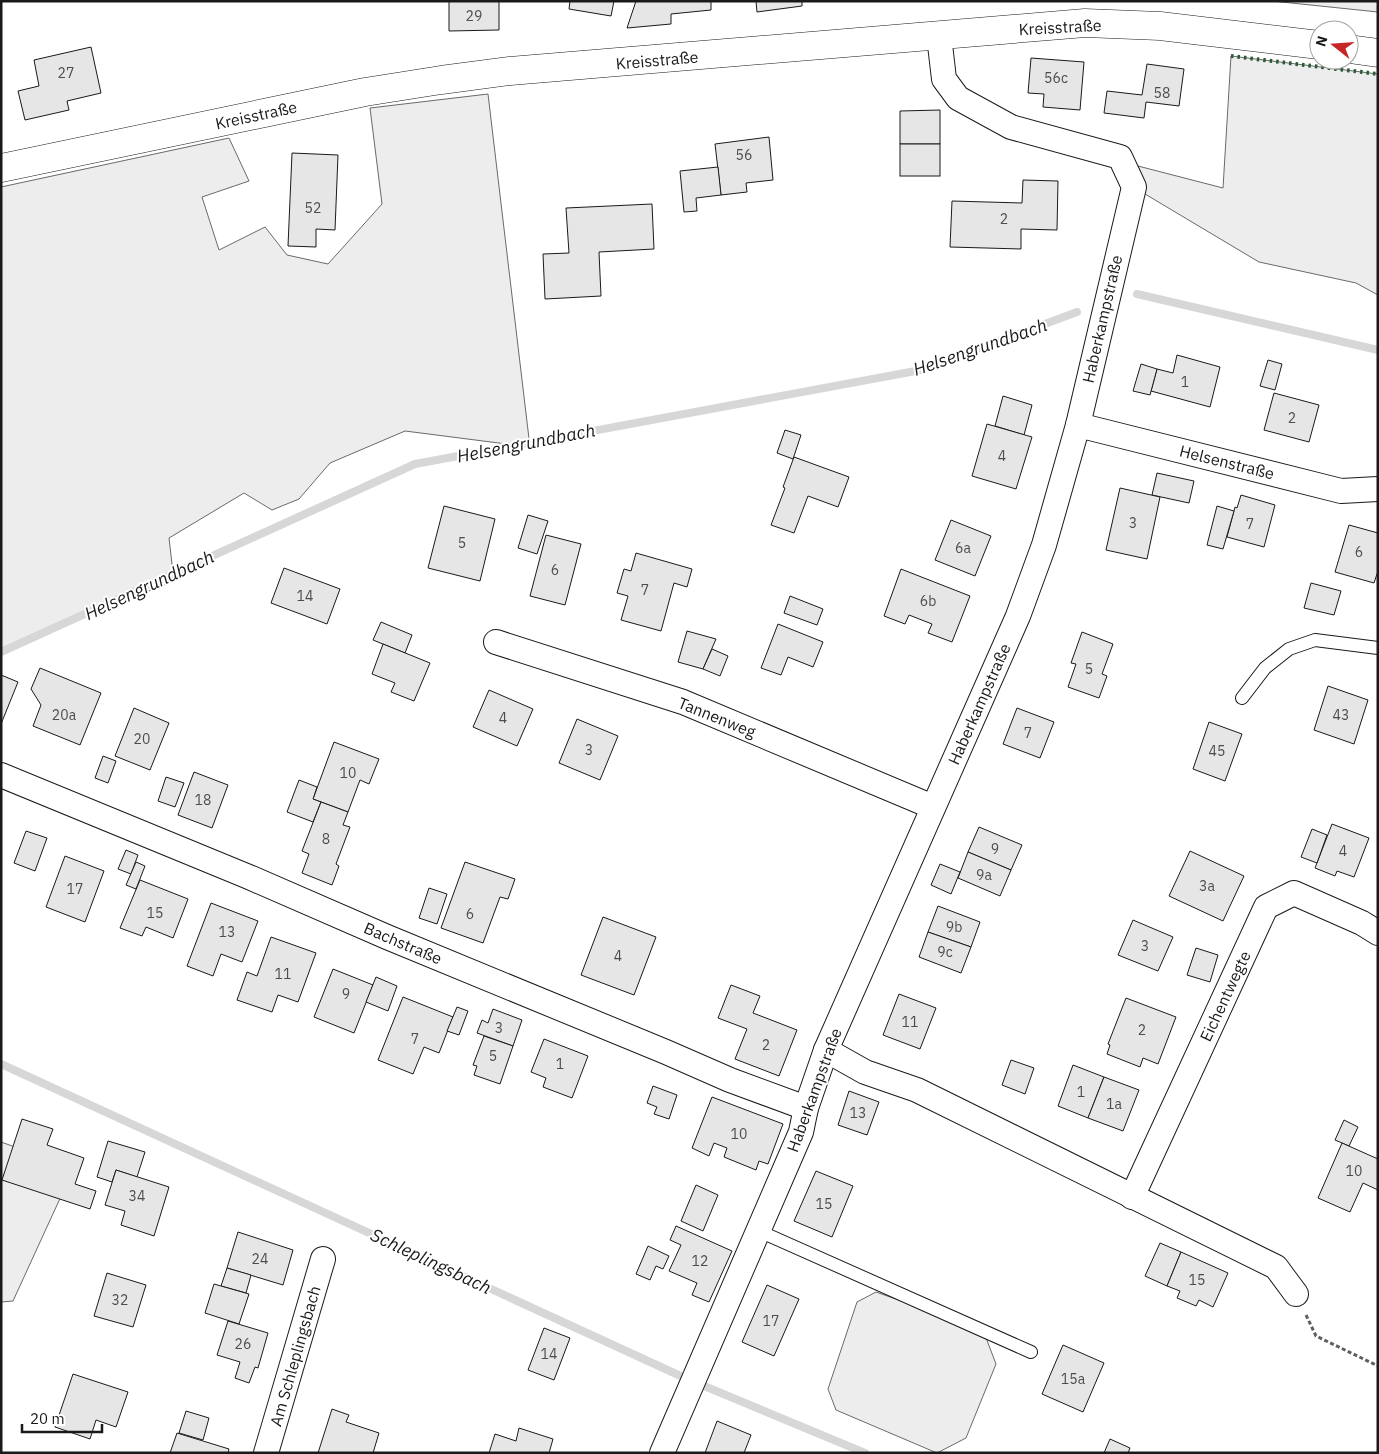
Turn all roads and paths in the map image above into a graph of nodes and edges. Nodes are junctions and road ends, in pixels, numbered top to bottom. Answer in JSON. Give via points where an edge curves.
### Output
{"nodes":[{"id":1,"x":939,"y":36,"type":"junction"},
{"id":2,"x":1309,"y":44,"type":"edge"},
{"id":3,"x":1359,"y":50,"type":"edge"},
{"id":4,"x":1378,"y":53,"type":"edge"},
{"id":5,"x":1,"y":168,"type":"edge"},
{"id":6,"x":1078,"y":425,"type":"junction"},
{"id":7,"x":1378,"y":490,"type":"edge"},
{"id":8,"x":496,"y":642,"type":"dead end"},
{"id":9,"x":1378,"y":648,"type":"edge"},
{"id":10,"x":1242,"y":698,"type":"dead end"},
{"id":11,"x":1,"y":775,"type":"edge"},
{"id":12,"x":933,"y":807,"type":"junction"},
{"id":13,"x":1378,"y":933,"type":"edge"},
{"id":14,"x":826,"y":1050,"type":"junction"},
{"id":15,"x":806,"y":1108,"type":"junction"},
{"id":16,"x":1132,"y":1197,"type":"junction"},
{"id":17,"x":759,"y":1231,"type":"junction"},
{"id":18,"x":323,"y":1259,"type":"dead end"},
{"id":19,"x":1296,"y":1294,"type":"joint"},
{"id":20,"x":1031,"y":1352,"type":"dead end"},
{"id":21,"x":1378,"y":1366,"type":"edge"},
{"id":22,"x":266,"y":1453,"type":"edge"},
{"id":23,"x":662,"y":1453,"type":"edge"}],
"edges":[{"from":1,"to":2,"type":"street","name":"Kreisstraße","via":[[1085,24],[1160,26]]},
{"from":1,"to":5,"type":"street","name":"Kreisstraße","via":[[510,71],[441,80],[365,92]]},
{"from":1,"to":6,"type":"street","name":"Haberkampstraße","via":[[944,79],[958,98],[1011,127],[1120,157],[1134,187]]},
{"from":3,"to":4,"type":"street"},
{"from":6,"to":7,"type":"street","name":"Helsenstraße","via":[[1341,491]]},
{"from":6,"to":12,"type":"street","name":"Haberkampstraße","via":[[1044,545],[1018,616]]},
{"from":8,"to":12,"type":"street","name":"Tannenweg","via":[[683,702]]},
{"from":9,"to":10,"type":"lane","via":[[1315,640],[1289,649],[1265,668]]},
{"from":11,"to":15,"type":"street","name":"Bachstraße","via":[[730,1080]]},
{"from":12,"to":14,"type":"street","name":"Haberkampstraße"},
{"from":13,"to":16,"type":"street","name":"Eichentwegte","via":[[1294,893],[1266,908]]},
{"from":14,"to":15,"type":"street","name":"Haberkampstraße"},
{"from":14,"to":16,"type":"street","via":[[864,1072],[917,1090]]},
{"from":15,"to":17,"type":"street","name":"Haberkampstraße","via":[[800,1132]]},
{"from":16,"to":19,"type":"street","via":[[1276,1267]]},
{"from":17,"to":20,"type":"lane"},
{"from":17,"to":23,"type":"street","name":"Haberkampstraße"},
{"from":18,"to":22,"type":"street","name":"Am Schleplingsbach"},
{"from":19,"to":21,"type":"path","via":[[1316,1336]]}]}
